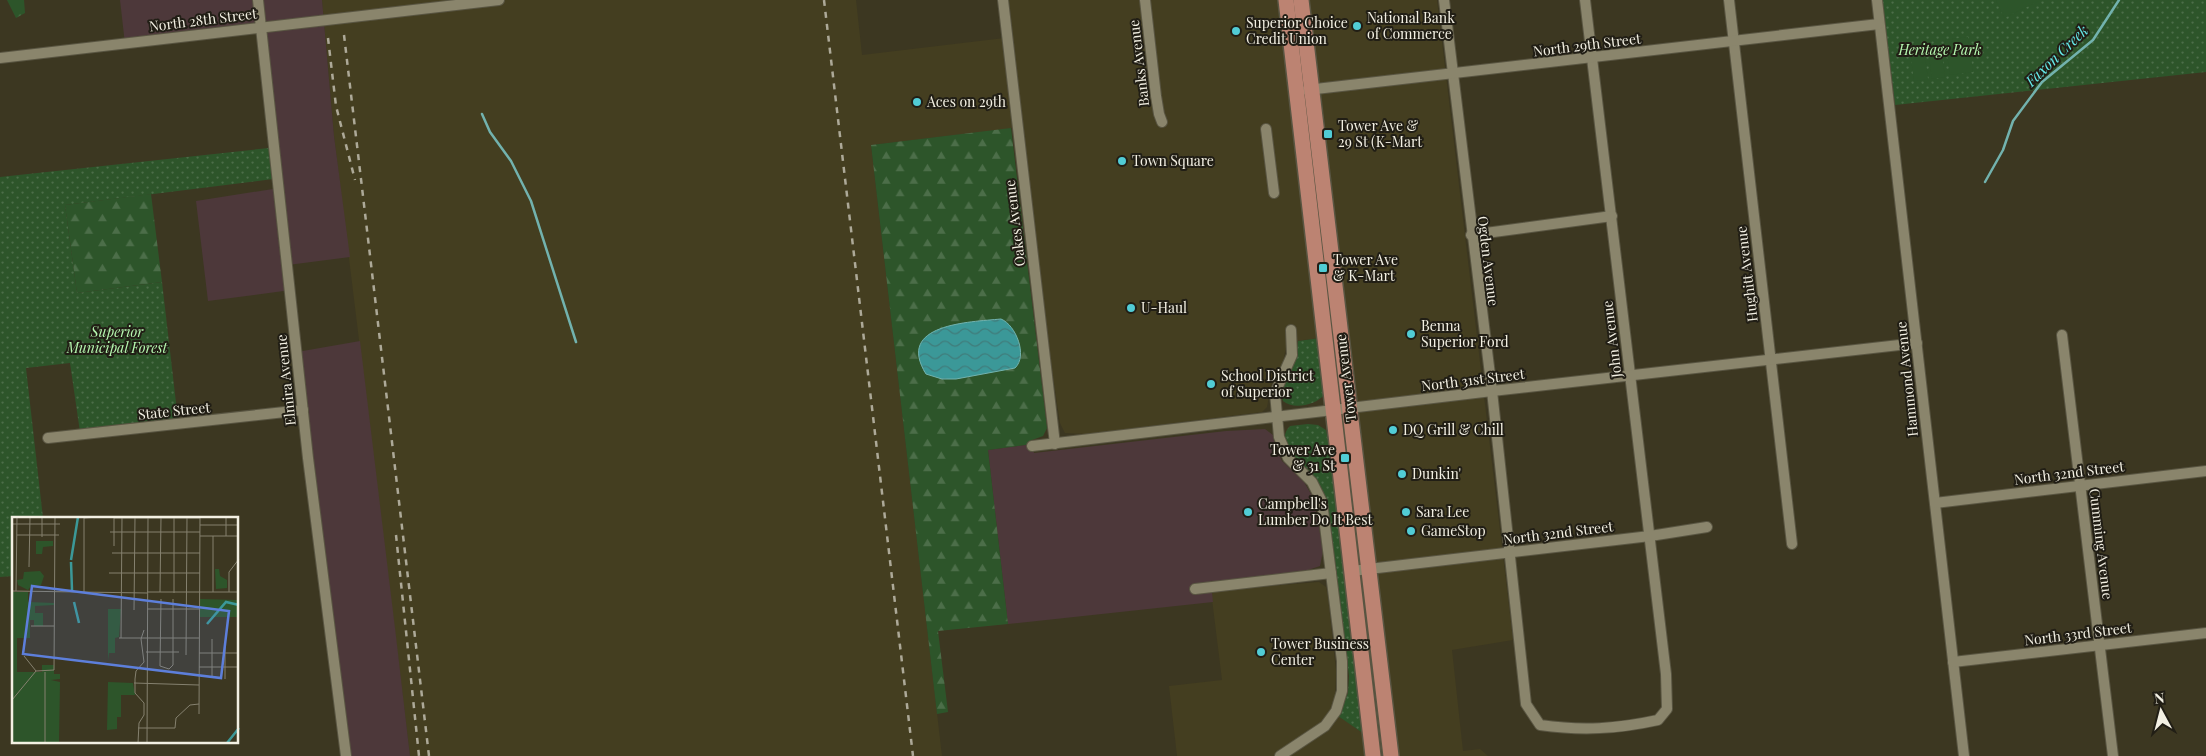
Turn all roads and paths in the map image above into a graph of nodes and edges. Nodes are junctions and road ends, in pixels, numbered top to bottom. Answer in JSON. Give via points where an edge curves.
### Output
{"nodes":[{"id":1,"x":258,"y":0,"type":"edge"},
{"id":2,"x":499,"y":0,"type":"edge"},
{"id":3,"x":1003,"y":0,"type":"edge"},
{"id":4,"x":1145,"y":0,"type":"edge"},
{"id":5,"x":1286,"y":0,"type":"edge"},
{"id":6,"x":1301,"y":0,"type":"edge"},
{"id":7,"x":1444,"y":0,"type":"edge"},
{"id":8,"x":1586,"y":0,"type":"edge"},
{"id":9,"x":1729,"y":0,"type":"edge"},
{"id":10,"x":1877,"y":0,"type":"edge"},
{"id":11,"x":1879,"y":24,"type":"junction"},
{"id":12,"x":261,"y":27,"type":"junction"},
{"id":13,"x":1734,"y":41,"type":"junction"},
{"id":14,"x":0,"y":58,"type":"edge"},
{"id":15,"x":1593,"y":58,"type":"junction"},
{"id":16,"x":1452,"y":74,"type":"junction"},
{"id":17,"x":1313,"y":89,"type":"junction"},
{"id":18,"x":1297,"y":91,"type":"junction"},
{"id":19,"x":1162,"y":122,"type":"dead end"},
{"id":20,"x":1266,"y":129,"type":"dead end"},
{"id":21,"x":1274,"y":193,"type":"dead end"},
{"id":22,"x":1612,"y":216,"type":"junction"},
{"id":23,"x":1471,"y":235,"type":"junction"},
{"id":24,"x":1291,"y":330,"type":"dead end"},
{"id":25,"x":2062,"y":335,"type":"dead end"},
{"id":26,"x":1917,"y":343,"type":"junction"},
{"id":27,"x":1771,"y":360,"type":"junction"},
{"id":28,"x":1630,"y":375,"type":"junction"},
{"id":29,"x":1492,"y":391,"type":"junction"},
{"id":30,"x":1350,"y":409,"type":"junction"},
{"id":31,"x":303,"y":410,"type":"junction"},
{"id":32,"x":1334,"y":411,"type":"junction"},
{"id":33,"x":1276,"y":417,"type":"junction"},
{"id":34,"x":48,"y":438,"type":"dead end"},
{"id":35,"x":1055,"y":444,"type":"junction"},
{"id":36,"x":1032,"y":446,"type":"dead end"},
{"id":37,"x":2206,"y":471,"type":"edge"},
{"id":38,"x":2080,"y":486,"type":"junction"},
{"id":39,"x":1935,"y":502,"type":"junction"},
{"id":40,"x":1707,"y":527,"type":"dead end"},
{"id":41,"x":1650,"y":536,"type":"junction"},
{"id":42,"x":1792,"y":544,"type":"dead end"},
{"id":43,"x":1509,"y":553,"type":"junction"},
{"id":44,"x":1369,"y":570,"type":"junction"},
{"id":45,"x":1352,"y":571,"type":"junction"},
{"id":46,"x":1331,"y":573,"type":"junction"},
{"id":47,"x":1195,"y":589,"type":"dead end"},
{"id":48,"x":2206,"y":633,"type":"edge"},
{"id":49,"x":2100,"y":645,"type":"junction"},
{"id":50,"x":1953,"y":662,"type":"junction"},
{"id":51,"x":1526,"y":704,"type":"joint"},
{"id":52,"x":346,"y":756,"type":"edge"},
{"id":53,"x":1280,"y":756,"type":"edge"},
{"id":54,"x":1373,"y":756,"type":"edge"},
{"id":55,"x":1391,"y":756,"type":"edge"},
{"id":56,"x":1964,"y":756,"type":"edge"},
{"id":57,"x":2113,"y":756,"type":"edge"}],
"edges":[{"from":1,"to":12,"type":"street","name":"Elmira Avenue"},
{"from":2,"to":12,"type":"street","name":"North 28th Street"},
{"from":3,"to":35,"type":"street","name":"Oakes Avenue"},
{"from":4,"to":19,"type":"street","name":"Banks Avenue"},
{"from":5,"to":18,"type":"main road","name":"Tower Avenue"},
{"from":6,"to":17,"type":"main road","name":"Tower Avenue"},
{"from":7,"to":16,"type":"street","name":"Ogden Avenue"},
{"from":8,"to":15,"type":"street","name":"John Avenue"},
{"from":9,"to":13,"type":"street","name":"Hughitt Avenue"},
{"from":10,"to":11,"type":"street","name":"Hammond Avenue"},
{"from":11,"to":13,"type":"street","name":"North 29th Street"},
{"from":11,"to":26,"type":"street","name":"Hammond Avenue"},
{"from":12,"to":14,"type":"street","name":"North 28th Street"},
{"from":12,"to":31,"type":"street","name":"Elmira Avenue"},
{"from":13,"to":15,"type":"street","name":"North 29th Street"},
{"from":13,"to":27,"type":"street","name":"Hughitt Avenue"},
{"from":15,"to":16,"type":"street","name":"North 29th Street"},
{"from":15,"to":22,"type":"street","name":"John Avenue"},
{"from":16,"to":17,"type":"street","name":"North 29th Street"},
{"from":16,"to":23,"type":"street","name":"Ogden Avenue"},
{"from":17,"to":18,"type":"street","name":"North 29th Street"},
{"from":17,"to":30,"type":"main road","name":"Tower Avenue"},
{"from":18,"to":32,"type":"main road","name":"Tower Avenue"},
{"from":20,"to":21,"type":"street"},
{"from":22,"to":23,"type":"street"},
{"from":22,"to":28,"type":"street","name":"John Avenue"},
{"from":23,"to":29,"type":"street","name":"Ogden Avenue"},
{"from":24,"to":33,"type":"street","via":[[1292,355],[1275,394]]},
{"from":25,"to":38,"type":"street","name":"Cumming Avenue"},
{"from":26,"to":27,"type":"street","name":"North 31st Street"},
{"from":26,"to":39,"type":"street","name":"Hammond Avenue"},
{"from":27,"to":28,"type":"street","name":"North 31st Street"},
{"from":27,"to":42,"type":"street","name":"Hughitt Avenue"},
{"from":28,"to":29,"type":"street","name":"North 31st Street"},
{"from":28,"to":41,"type":"street","name":"John Avenue"},
{"from":29,"to":30,"type":"street","name":"North 31st Street"},
{"from":29,"to":43,"type":"street","name":"Ogden Avenue"},
{"from":30,"to":32,"type":"street","name":"North 31st Street"},
{"from":30,"to":44,"type":"main road","name":"Tower Avenue"},
{"from":31,"to":34,"type":"street","name":"State Street"},
{"from":31,"to":52,"type":"street","name":"Elmira Avenue"},
{"from":32,"to":33,"type":"street","name":"North 31st Street"},
{"from":32,"to":45,"type":"main road","name":"Tower Avenue"},
{"from":33,"to":35,"type":"street","name":"North 31st Street"},
{"from":33,"to":46,"type":"street","via":[[1285,455],[1312,482],[1322,502]]},
{"from":35,"to":36,"type":"street","name":"North 31st Street"},
{"from":37,"to":38,"type":"street","name":"North 32nd Street"},
{"from":38,"to":39,"type":"street","name":"North 32nd Street"},
{"from":38,"to":49,"type":"street","name":"Cumming Avenue"},
{"from":39,"to":50,"type":"street","name":"Hammond Avenue"},
{"from":40,"to":41,"type":"street","name":"North 32nd Street"},
{"from":41,"to":43,"type":"street","name":"North 32nd Street"},
{"from":41,"to":51,"type":"street","name":"John Avenue","via":[[1667,709],[1658,720],[1572,730],[1540,725]]},
{"from":43,"to":44,"type":"street","name":"North 32nd Street"},
{"from":43,"to":51,"type":"street","name":"Ogden Avenue"},
{"from":44,"to":45,"type":"street","name":"North 32nd Street"},
{"from":44,"to":55,"type":"main road","name":"Tower Avenue"},
{"from":45,"to":54,"type":"main road","name":"Tower Avenue"},
{"from":46,"to":47,"type":"street"},
{"from":46,"to":53,"type":"street","via":[[1343,679],[1339,701],[1336,711],[1319,731]]},
{"from":48,"to":49,"type":"street","name":"North 33rd Street"},
{"from":49,"to":50,"type":"street","name":"North 33rd Street"},
{"from":49,"to":57,"type":"street","name":"Cumming Avenue"},
{"from":50,"to":56,"type":"street","name":"Hammond Avenue"}]}
